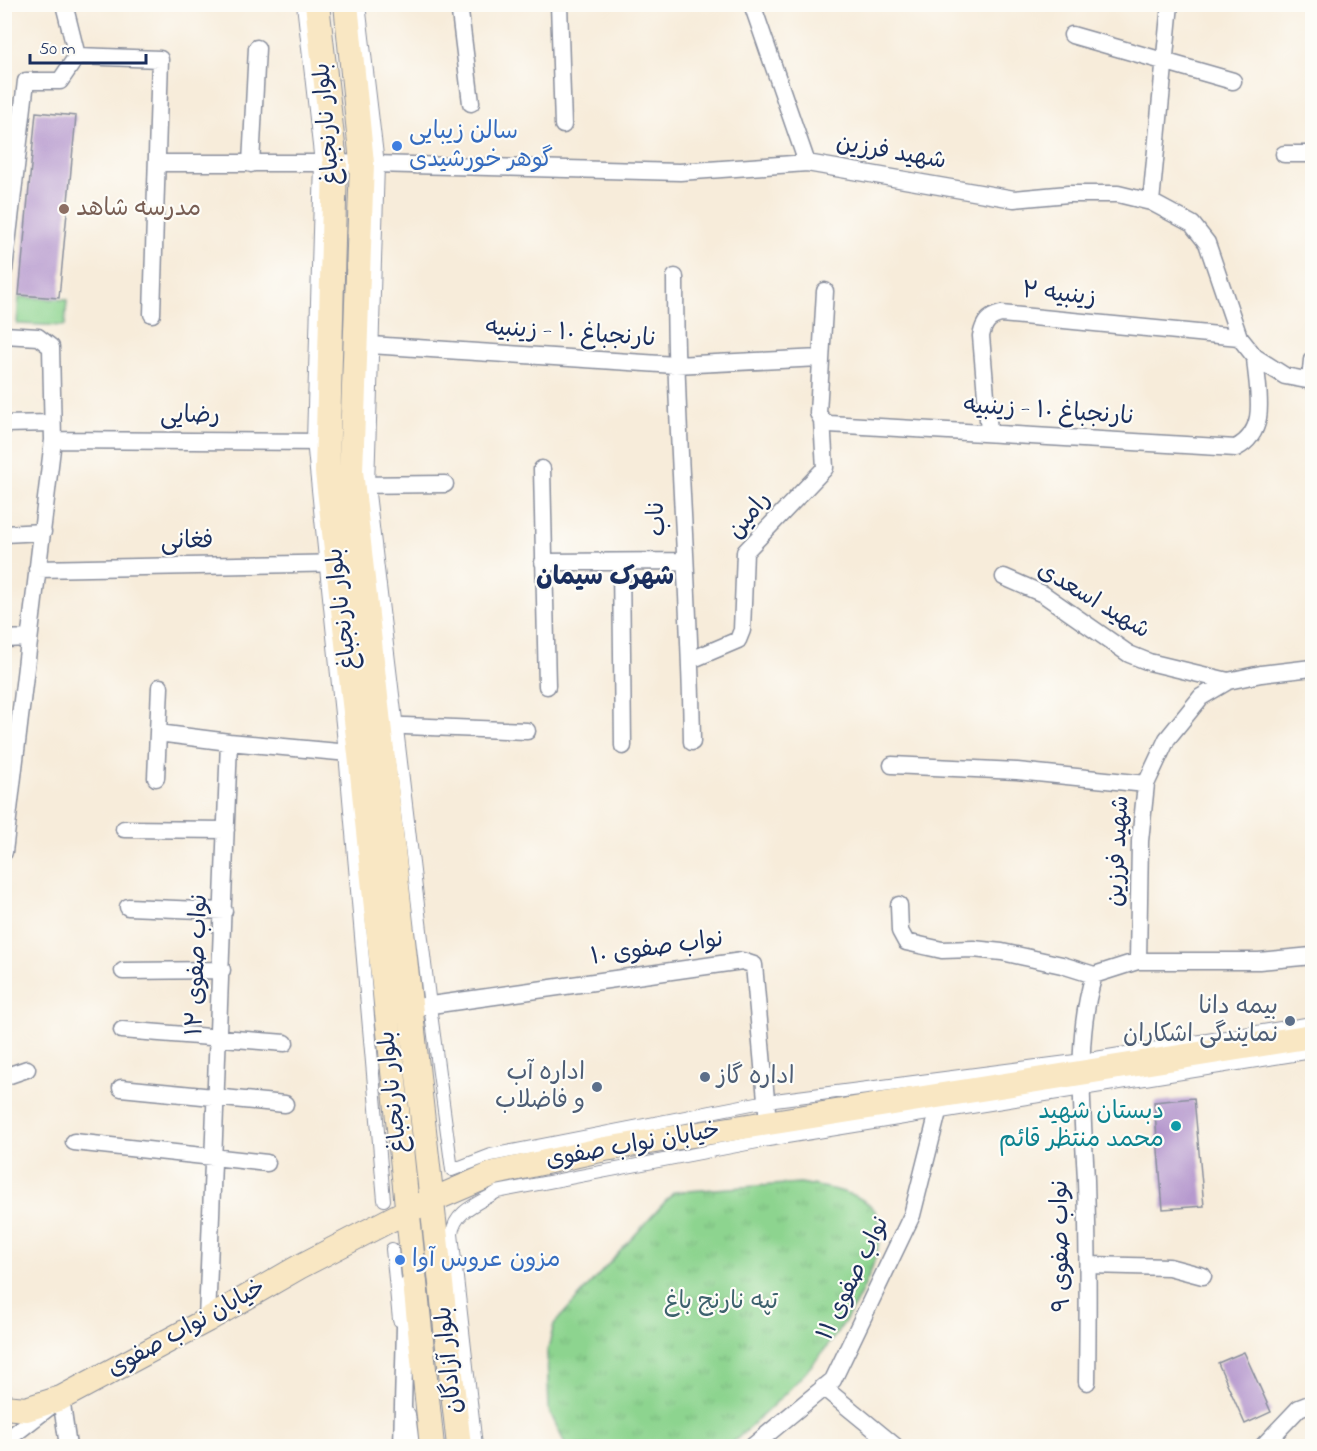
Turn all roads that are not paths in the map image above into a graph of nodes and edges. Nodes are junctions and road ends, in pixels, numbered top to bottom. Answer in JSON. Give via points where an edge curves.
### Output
{"nodes":[{"id":1,"x":64,"y":4,"type":"edge"},
{"id":2,"x":303,"y":4,"type":"edge"},
{"id":3,"x":317,"y":4,"type":"edge"},
{"id":4,"x":346,"y":4,"type":"edge"},
{"id":5,"x":359,"y":4,"type":"edge"},
{"id":6,"x":459,"y":4,"type":"edge"},
{"id":7,"x":560,"y":4,"type":"edge"},
{"id":8,"x":752,"y":4,"type":"edge"},
{"id":9,"x":1170,"y":4,"type":"edge"},
{"id":10,"x":1072,"y":35,"type":"dead end"},
{"id":11,"x":256,"y":48,"type":"dead end"},
{"id":12,"x":77,"y":56,"type":"junction"},
{"id":13,"x":1164,"y":63,"type":"junction"},
{"id":14,"x":1233,"y":81,"type":"dead end"},
{"id":15,"x":471,"y":103,"type":"dead end"},
{"id":16,"x":563,"y":125,"type":"dead end"},
{"id":17,"x":1284,"y":154,"type":"dead end"},
{"id":18,"x":1312,"y":154,"type":"edge"},
{"id":19,"x":807,"y":162,"type":"junction"},
{"id":20,"x":157,"y":163,"type":"junction"},
{"id":21,"x":328,"y":163,"type":"junction"},
{"id":22,"x":370,"y":163,"type":"junction"},
{"id":23,"x":251,"y":164,"type":"junction"},
{"id":24,"x":1151,"y":202,"type":"junction"},
{"id":25,"x":4,"y":270,"type":"edge"},
{"id":26,"x":675,"y":277,"type":"dead end"},
{"id":27,"x":825,"y":291,"type":"dead end"},
{"id":28,"x":152,"y":314,"type":"dead end"},
{"id":29,"x":4,"y":335,"type":"edge"},
{"id":30,"x":1239,"y":337,"type":"junction"},
{"id":31,"x":363,"y":344,"type":"junction"},
{"id":32,"x":1255,"y":357,"type":"junction"},
{"id":33,"x":820,"y":358,"type":"junction"},
{"id":34,"x":1312,"y":360,"type":"edge"},
{"id":35,"x":675,"y":365,"type":"junction"},
{"id":36,"x":1311,"y":381,"type":"edge"},
{"id":37,"x":822,"y":420,"type":"junction"},
{"id":38,"x":52,"y":423,"type":"junction"},
{"id":39,"x":4,"y":424,"type":"edge"},
{"id":40,"x":989,"y":431,"type":"junction"},
{"id":41,"x":53,"y":440,"type":"junction"},
{"id":42,"x":320,"y":441,"type":"junction"},
{"id":43,"x":542,"y":469,"type":"dead end"},
{"id":44,"x":445,"y":483,"type":"dead end"},
{"id":45,"x":360,"y":485,"type":"junction"},
{"id":46,"x":43,"y":532,"type":"junction"},
{"id":47,"x":4,"y":534,"type":"edge"},
{"id":48,"x":684,"y":561,"type":"junction"},
{"id":49,"x":362,"y":562,"type":"junction"},
{"id":50,"x":543,"y":562,"type":"junction"},
{"id":51,"x":621,"y":563,"type":"junction"},
{"id":52,"x":331,"y":564,"type":"junction"},
{"id":53,"x":37,"y":569,"type":"junction"},
{"id":54,"x":1004,"y":577,"type":"dead end"},
{"id":55,"x":29,"y":638,"type":"junction"},
{"id":56,"x":4,"y":639,"type":"edge"},
{"id":57,"x":691,"y":660,"type":"junction"},
{"id":58,"x":1312,"y":668,"type":"edge"},
{"id":59,"x":1228,"y":681,"type":"junction"},
{"id":60,"x":547,"y":686,"type":"dead end"},
{"id":61,"x":160,"y":687,"type":"dead end"},
{"id":62,"x":388,"y":725,"type":"junction"},
{"id":63,"x":527,"y":731,"type":"dead end"},
{"id":64,"x":158,"y":733,"type":"junction"},
{"id":65,"x":229,"y":742,"type":"junction"},
{"id":66,"x":692,"y":742,"type":"dead end"},
{"id":67,"x":623,"y":746,"type":"dead end"},
{"id":68,"x":352,"y":754,"type":"junction"},
{"id":69,"x":892,"y":765,"type":"dead end"},
{"id":70,"x":156,"y":778,"type":"dead end"},
{"id":71,"x":1146,"y":784,"type":"junction"},
{"id":72,"x":124,"y":829,"type":"dead end"},
{"id":73,"x":226,"y":830,"type":"junction"},
{"id":74,"x":4,"y":852,"type":"edge"},
{"id":75,"x":899,"y":905,"type":"dead end"},
{"id":76,"x":128,"y":907,"type":"dead end"},
{"id":77,"x":224,"y":911,"type":"junction"},
{"id":78,"x":1312,"y":956,"type":"edge"},
{"id":79,"x":1138,"y":961,"type":"junction"},
{"id":80,"x":222,"y":970,"type":"junction"},
{"id":81,"x":123,"y":971,"type":"dead end"},
{"id":82,"x":1094,"y":975,"type":"junction"},
{"id":83,"x":420,"y":1007,"type":"junction"},
{"id":84,"x":1312,"y":1023,"type":"edge"},
{"id":85,"x":122,"y":1030,"type":"dead end"},
{"id":86,"x":1312,"y":1036,"type":"edge"},
{"id":87,"x":219,"y":1037,"type":"junction"},
{"id":88,"x":285,"y":1043,"type":"dead end"},
{"id":89,"x":1312,"y":1052,"type":"edge"},
{"id":90,"x":27,"y":1069,"type":"dead end"},
{"id":91,"x":1082,"y":1074,"type":"junction"},
{"id":92,"x":4,"y":1077,"type":"edge"},
{"id":93,"x":121,"y":1088,"type":"dead end"},
{"id":94,"x":217,"y":1098,"type":"junction"},
{"id":95,"x":285,"y":1104,"type":"dead end"},
{"id":96,"x":940,"y":1104,"type":"junction"},
{"id":97,"x":767,"y":1112,"type":"junction"},
{"id":98,"x":74,"y":1142,"type":"dead end"},
{"id":99,"x":215,"y":1157,"type":"junction"},
{"id":100,"x":267,"y":1163,"type":"dead end"},
{"id":101,"x":384,"y":1200,"type":"dead end"},
{"id":102,"x":432,"y":1201,"type":"junction"},
{"id":103,"x":407,"y":1211,"type":"junction"},
{"id":104,"x":401,"y":1249,"type":"junction"},
{"id":105,"x":1089,"y":1264,"type":"junction"},
{"id":106,"x":1203,"y":1276,"type":"dead end"},
{"id":107,"x":207,"y":1320,"type":"junction"},
{"id":108,"x":404,"y":1376,"type":"junction"},
{"id":109,"x":1087,"y":1382,"type":"dead end"},
{"id":110,"x":823,"y":1387,"type":"junction"},
{"id":111,"x":61,"y":1398,"type":"junction"},
{"id":112,"x":1312,"y":1403,"type":"edge"},
{"id":113,"x":4,"y":1407,"type":"edge"},
{"id":114,"x":4,"y":1442,"type":"edge"},
{"id":115,"x":68,"y":1446,"type":"edge"},
{"id":116,"x":402,"y":1446,"type":"edge"},
{"id":117,"x":413,"y":1446,"type":"edge"},
{"id":118,"x":432,"y":1446,"type":"edge"},
{"id":119,"x":459,"y":1446,"type":"edge"},
{"id":120,"x":476,"y":1446,"type":"edge"},
{"id":121,"x":753,"y":1446,"type":"edge"},
{"id":122,"x":895,"y":1446,"type":"edge"},
{"id":123,"x":1263,"y":1446,"type":"edge"}],
"edges":[{"from":1,"to":12,"type":"street"},
{"from":2,"to":21,"type":"street"},
{"from":3,"to":21,"type":"main road","name":"بلوار نارنجباغ"},
{"from":4,"to":22,"type":"main road","name":"بلوار نارنجباغ"},
{"from":5,"to":22,"type":"street"},
{"from":6,"to":15,"type":"street"},
{"from":7,"to":16,"type":"street"},
{"from":8,"to":19,"type":"street"},
{"from":9,"to":13,"type":"street"},
{"from":10,"to":13,"type":"street"},
{"from":11,"to":23,"type":"street"},
{"from":12,"to":20,"type":"street","via":[[160,59]]},
{"from":12,"to":25,"type":"street","via":[[60,81],[26,81]]},
{"from":13,"to":14,"type":"street"},
{"from":13,"to":24,"type":"street"},
{"from":17,"to":18,"type":"street"},
{"from":19,"to":22,"type":"street","name":"شهید فرزین","via":[[680,172]]},
{"from":19,"to":24,"type":"street","name":"شهید فرزین","via":[[1014,199],[1118,194]]},
{"from":20,"to":23,"type":"street","name":"شهید فرزین"},
{"from":20,"to":28,"type":"street"},
{"from":21,"to":22,"type":"street","name":"شهید فرزین"},
{"from":21,"to":23,"type":"street","name":"شهید فرزین"},
{"from":21,"to":42,"type":"main road","name":"بلوار نارنجباغ"},
{"from":22,"to":31,"type":"main road","name":"بلوار نارنجباغ"},
{"from":24,"to":30,"type":"street","name":"شهید فرزین","via":[[1192,224],[1207,243]]},
{"from":26,"to":35,"type":"street","name":"ناب"},
{"from":27,"to":33,"type":"street"},
{"from":29,"to":38,"type":"street","via":[[38,337],[51,347]]},
{"from":30,"to":32,"type":"street","name":"شهید فرزین"},
{"from":30,"to":40,"type":"street","name":"زینبیه ۲","via":[[1001,314],[991,317],[981,336]]},
{"from":31,"to":35,"type":"street","name":"نارنجباغ ۱۰ - زینبیه"},
{"from":31,"to":45,"type":"main road","name":"بلوار نارنجباغ"},
{"from":32,"to":36,"type":"street","name":"شهید فرزین","via":[[1285,376]]},
{"from":32,"to":40,"type":"street","name":"نارنجباغ ۱۰ - زینبیه","via":[[1259,420],[1249,441],[1236,448]]},
{"from":33,"to":35,"type":"street","name":"نارنجباغ ۱۰ - زینبیه"},
{"from":33,"to":37,"type":"street","via":[[818,413]]},
{"from":34,"to":36,"type":"street"},
{"from":35,"to":48,"type":"street","name":"ناب"},
{"from":37,"to":40,"type":"street","name":"نارنجباغ ۱۰ - زینبیه","via":[[829,424]]},
{"from":37,"to":57,"type":"street","name":"رامین","via":[[825,468],[745,552],[742,630],[738,640]]},
{"from":38,"to":39,"type":"street"},
{"from":38,"to":41,"type":"street"},
{"from":41,"to":42,"type":"street","name":"رضایی"},
{"from":41,"to":46,"type":"street"},
{"from":42,"to":52,"type":"main road","name":"بلوار نارنجباغ","via":[[327,472]]},
{"from":43,"to":50,"type":"street"},
{"from":44,"to":45,"type":"street"},
{"from":45,"to":49,"type":"main road","name":"بلوار نارنجباغ"},
{"from":45,"to":62,"type":"street"},
{"from":46,"to":47,"type":"street"},
{"from":46,"to":53,"type":"street"},
{"from":48,"to":51,"type":"street"},
{"from":48,"to":57,"type":"street","name":"ناب"},
{"from":49,"to":52,"type":"street","name":"فغانی"},
{"from":49,"to":62,"type":"main road","name":"بلوار نارنجباغ"},
{"from":50,"to":51,"type":"street"},
{"from":50,"to":60,"type":"street"},
{"from":51,"to":67,"type":"street"},
{"from":52,"to":53,"type":"street","name":"فغانی"},
{"from":52,"to":68,"type":"main road","name":"بلوار نارنجباغ"},
{"from":53,"to":55,"type":"street"},
{"from":54,"to":59,"type":"street","name":"شهید اسعدی","via":[[1043,594],[1129,654]]},
{"from":55,"to":56,"type":"street"},
{"from":55,"to":74,"type":"street"},
{"from":57,"to":66,"type":"street","name":"ناب"},
{"from":58,"to":59,"type":"street","name":"شهید فرزین"},
{"from":59,"to":71,"type":"street","name":"شهید فرزین","via":[[1201,696],[1167,740]]},
{"from":61,"to":64,"type":"street"},
{"from":62,"to":63,"type":"street"},
{"from":62,"to":83,"type":"main road","name":"بلوار نارنجباغ"},
{"from":64,"to":65,"type":"street"},
{"from":64,"to":70,"type":"street"},
{"from":65,"to":68,"type":"street"},
{"from":65,"to":73,"type":"street","name":"نواب صفوی ۱۲"},
{"from":68,"to":101,"type":"street"},
{"from":68,"to":103,"type":"main road","name":"بلوار نارنجباغ"},
{"from":69,"to":71,"type":"street","via":[[1017,771]]},
{"from":71,"to":79,"type":"street","name":"شهید فرزین","via":[[1140,842]]},
{"from":72,"to":73,"type":"street"},
{"from":73,"to":77,"type":"street","name":"نواب صفوی ۱۲"},
{"from":75,"to":82,"type":"street","via":[[900,931],[906,942],[942,950],[1002,952]]},
{"from":76,"to":77,"type":"street"},
{"from":77,"to":80,"type":"street","name":"نواب صفوی ۱۲"},
{"from":78,"to":79,"type":"street","via":[[1259,961]]},
{"from":79,"to":82,"type":"street"},
{"from":80,"to":81,"type":"street"},
{"from":80,"to":87,"type":"street","name":"نواب صفوی ۱۲"},
{"from":82,"to":91,"type":"street","name":"نواب صفوی ۹","via":[[1085,1004]]},
{"from":83,"to":97,"type":"street","name":"نواب صفوی ۱۰","via":[[742,961],[754,965]]},
{"from":83,"to":97,"type":"street","via":[[452,1170],[491,1155]]},
{"from":83,"to":102,"type":"main road","name":"بلوار نارنجباغ"},
{"from":84,"to":91,"type":"street"},
{"from":85,"to":87,"type":"street"},
{"from":86,"to":91,"type":"main road","name":"خیابان نواب صفوی"},
{"from":87,"to":88,"type":"street"},
{"from":87,"to":94,"type":"street","name":"نواب صفوی ۱۲"},
{"from":89,"to":91,"type":"street"},
{"from":90,"to":92,"type":"street"},
{"from":91,"to":96,"type":"main road","name":"خیابان نواب صفوی"},
{"from":91,"to":97,"type":"street"},
{"from":91,"to":105,"type":"street","name":"نواب صفوی ۹"},
{"from":93,"to":94,"type":"street"},
{"from":94,"to":95,"type":"street"},
{"from":94,"to":99,"type":"street","name":"نواب صفوی ۱۲"},
{"from":96,"to":97,"type":"main road","name":"خیابان نواب صفوی"},
{"from":96,"to":110,"type":"street","name":"نواب صفوی ۱۱","via":[[912,1215],[833,1380]]},
{"from":96,"to":120,"type":"street","via":[[497,1192],[461,1214],[453,1224],[453,1250]]},
{"from":97,"to":102,"type":"main road","name":"خیابان نواب صفوی","via":[[495,1173]]},
{"from":98,"to":99,"type":"street"},
{"from":99,"to":100,"type":"street"},
{"from":99,"to":107,"type":"street","name":"نواب صفوی ۱۲"},
{"from":102,"to":103,"type":"main road","name":"خیابان نواب صفوی"},
{"from":102,"to":119,"type":"main road","name":"بلوار آزادگان"},
{"from":103,"to":104,"type":"main road","name":"بلوار آزادگان"},
{"from":103,"to":107,"type":"main road","name":"خیابان نواب صفوی"},
{"from":104,"to":108,"type":"street","via":[[407,1261]]},
{"from":104,"to":118,"type":"main road","name":"بلوار آزادگان"},
{"from":105,"to":106,"type":"street","via":[[1169,1267]]},
{"from":105,"to":109,"type":"street","name":"نواب صفوی ۹"},
{"from":107,"to":111,"type":"main road","name":"خیابان نواب صفوی"},
{"from":108,"to":116,"type":"street"},
{"from":108,"to":117,"type":"street"},
{"from":110,"to":121,"type":"street","name":"نواب صفوی ۱۱"},
{"from":110,"to":122,"type":"street"},
{"from":111,"to":113,"type":"main road","name":"خیابان نواب صفوی","via":[[26,1409]]},
{"from":111,"to":114,"type":"street"},
{"from":111,"to":115,"type":"street"},
{"from":112,"to":123,"type":"street","via":[[1299,1408]]}]}
